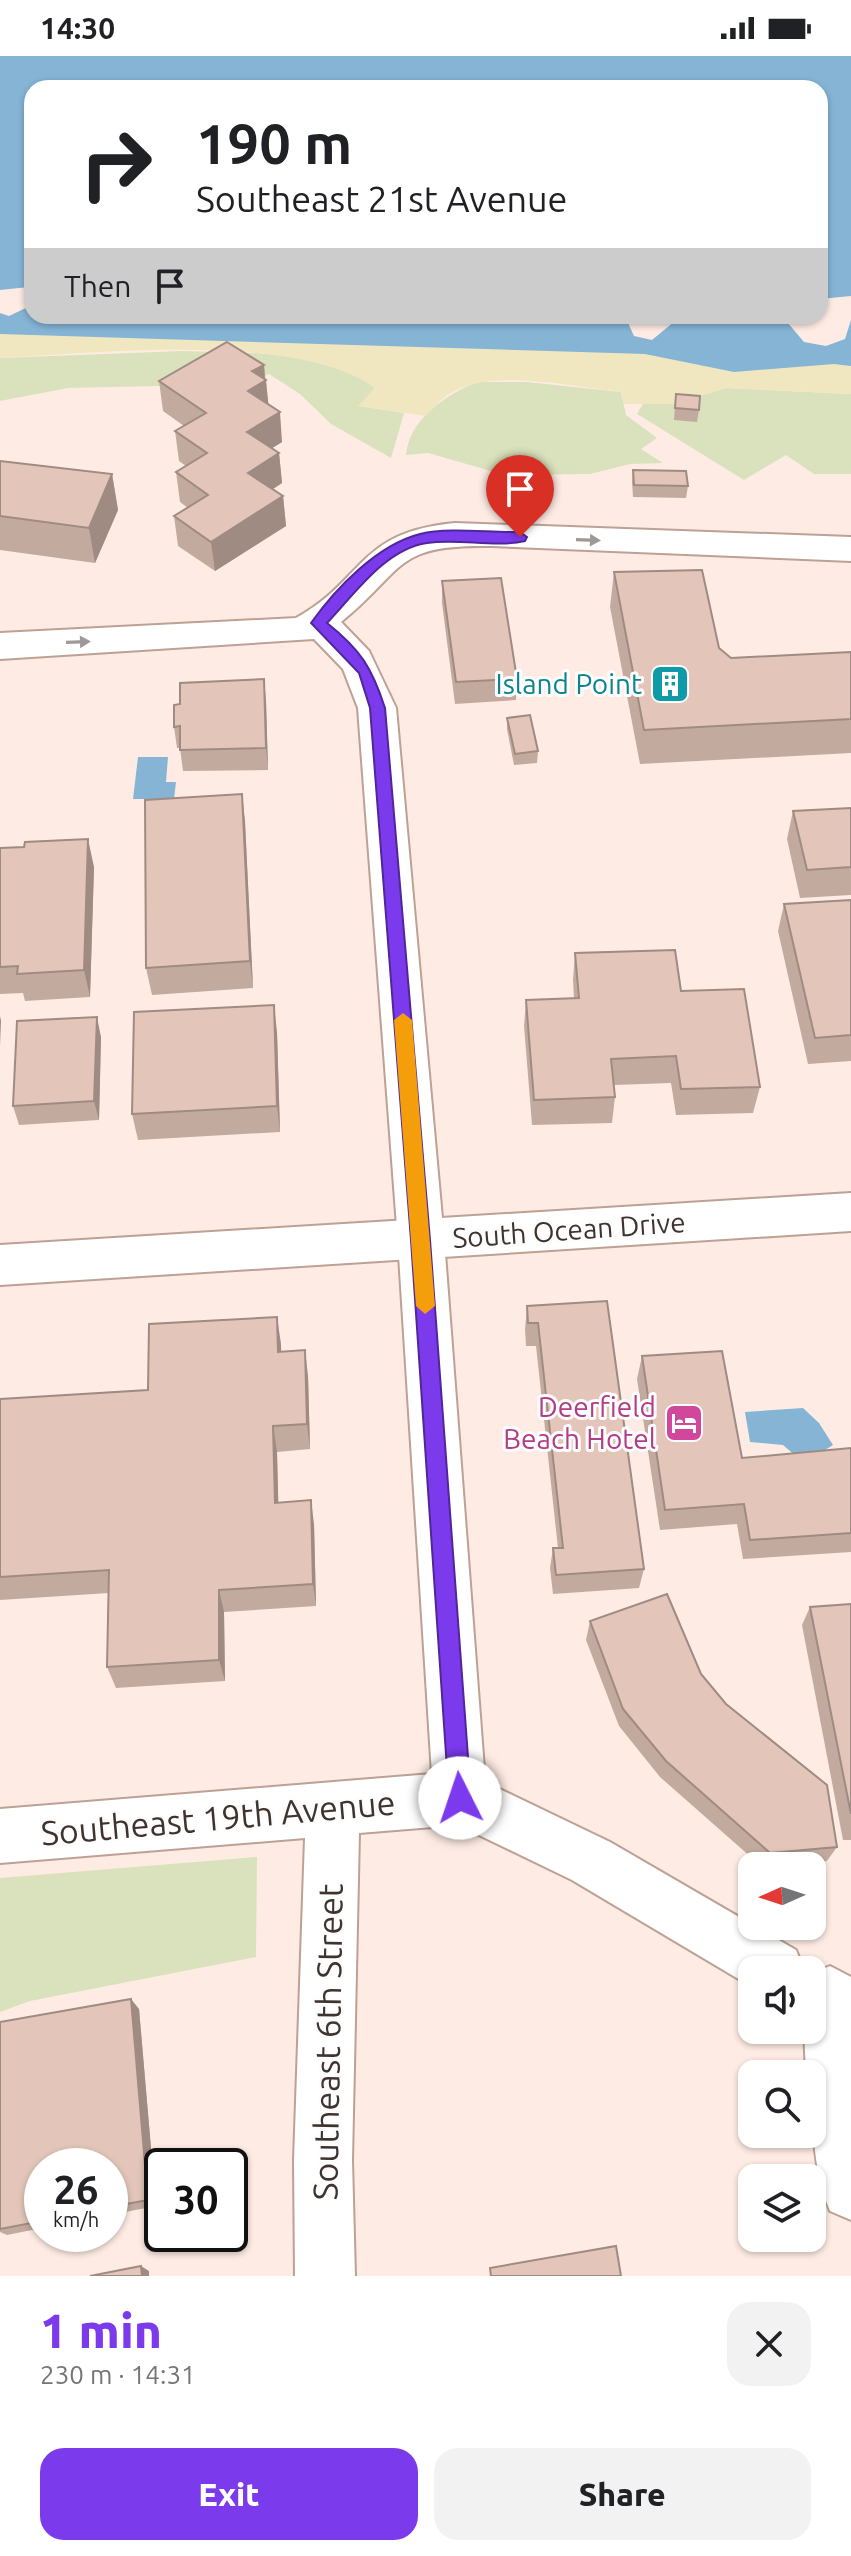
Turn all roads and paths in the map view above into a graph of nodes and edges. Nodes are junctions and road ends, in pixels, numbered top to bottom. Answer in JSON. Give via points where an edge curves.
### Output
{"nodes":[{"id":1,"x":851,"y":549,"type":"edge"},
{"id":2,"x":318,"y":623,"type":"junction"},
{"id":3,"x":0,"y":646,"type":"edge"},
{"id":4,"x":851,"y":1212,"type":"edge"},
{"id":5,"x":421,"y":1240,"type":"junction"},
{"id":6,"x":0,"y":1265,"type":"edge"},
{"id":7,"x":460,"y":1798,"type":"junction"},
{"id":8,"x":333,"y":1808,"type":"junction"},
{"id":9,"x":0,"y":1836,"type":"edge"},
{"id":10,"x":752,"y":1956,"type":"edge"},
{"id":11,"x":831,"y":1994,"type":"edge"},
{"id":12,"x":851,"y":2190,"type":"edge"},
{"id":13,"x":325,"y":2276,"type":"edge"}],
"edges":[{"from":2,"to":1,"type":"street","one_way":true,"via":[[371,568],[423,538]]},
{"from":3,"to":2,"type":"street","one_way":true,"via":[[280,633]]},
{"from":2,"to":5,"type":"street","via":[[366,671],[377,708]]},
{"from":4,"to":5,"type":"street","name":"South Ocean Drive"},
{"from":5,"to":6,"type":"street","name":"South Ocean Drive"},
{"from":5,"to":7,"type":"street"},
{"from":7,"to":8,"type":"street","name":"Southeast 19th Avenue"},
{"from":7,"to":10,"type":"street","via":[[591,1861]]},
{"from":8,"to":9,"type":"street","name":"Southeast 19th Avenue"},
{"from":8,"to":13,"type":"street","name":"Southeast 6th Street"},
{"from":11,"to":12,"type":"street","via":[[836,2107]]}]}
